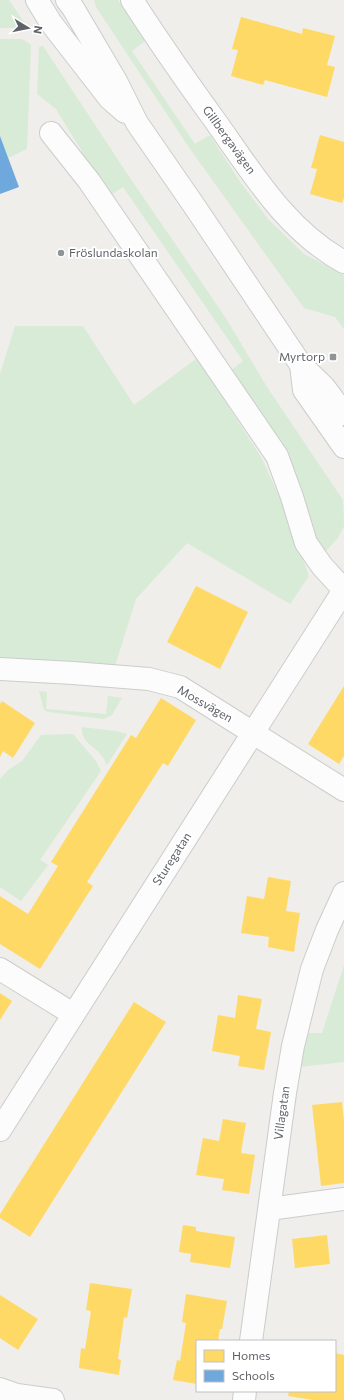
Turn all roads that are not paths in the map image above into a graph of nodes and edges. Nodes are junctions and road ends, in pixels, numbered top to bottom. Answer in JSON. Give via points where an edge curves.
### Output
{"nodes":[{"id":1,"x":37,"y":0,"type":"edge"},
{"id":2,"x":67,"y":0,"type":"edge"},
{"id":3,"x":132,"y":0,"type":"edge"},
{"id":4,"x":137,"y":123,"type":"junction"},
{"id":5,"x":51,"y":132,"type":"dead end"},
{"id":6,"x":344,"y":262,"type":"edge"},
{"id":7,"x":301,"y":365,"type":"junction"},
{"id":8,"x":344,"y":414,"type":"edge"},
{"id":9,"x":344,"y":448,"type":"edge"},
{"id":10,"x":344,"y":590,"type":"edge"},
{"id":11,"x":0,"y":669,"type":"edge"},
{"id":12,"x":253,"y":732,"type":"junction"},
{"id":13,"x":344,"y":790,"type":"edge"},
{"id":14,"x":344,"y":893,"type":"edge"},
{"id":15,"x":0,"y":969,"type":"edge"},
{"id":16,"x":73,"y":1014,"type":"junction"},
{"id":17,"x":0,"y":1130,"type":"edge"},
{"id":18,"x":344,"y":1199,"type":"edge"},
{"id":19,"x":268,"y":1209,"type":"junction"},
{"id":20,"x":251,"y":1340,"type":"edge"},
{"id":21,"x":0,"y":1389,"type":"edge"},
{"id":22,"x":53,"y":1400,"type":"edge"}],
"edges":[{"from":1,"to":4,"type":"street","via":[[51,23],[110,99]]},
{"from":2,"to":4,"type":"street","via":[[116,81]]},
{"from":3,"to":6,"type":"street","name":"Gillbergavägen","via":[[156,38],[286,217],[309,239]]},
{"from":4,"to":7,"type":"street"},
{"from":5,"to":10,"type":"street","via":[[88,181],[277,456],[306,543],[322,566]]},
{"from":7,"to":8,"type":"street","via":[[324,387]]},
{"from":7,"to":9,"type":"street","via":[[304,390]]},
{"from":10,"to":12,"type":"street","name":"Sturegatan"},
{"from":11,"to":12,"type":"street","name":"Mossvägen","via":[[149,679],[180,687]]},
{"from":12,"to":13,"type":"street","name":"Mossvägen"},
{"from":12,"to":16,"type":"street","name":"Sturegatan"},
{"from":14,"to":19,"type":"street","name":"Villagatan","via":[[312,969],[293,1046]]},
{"from":15,"to":16,"type":"street"},
{"from":16,"to":17,"type":"street","name":"Sturegatan"},
{"from":18,"to":19,"type":"street"},
{"from":19,"to":20,"type":"street","name":"Villagatan"},
{"from":21,"to":22,"type":"street","via":[[17,1395]]}]}
